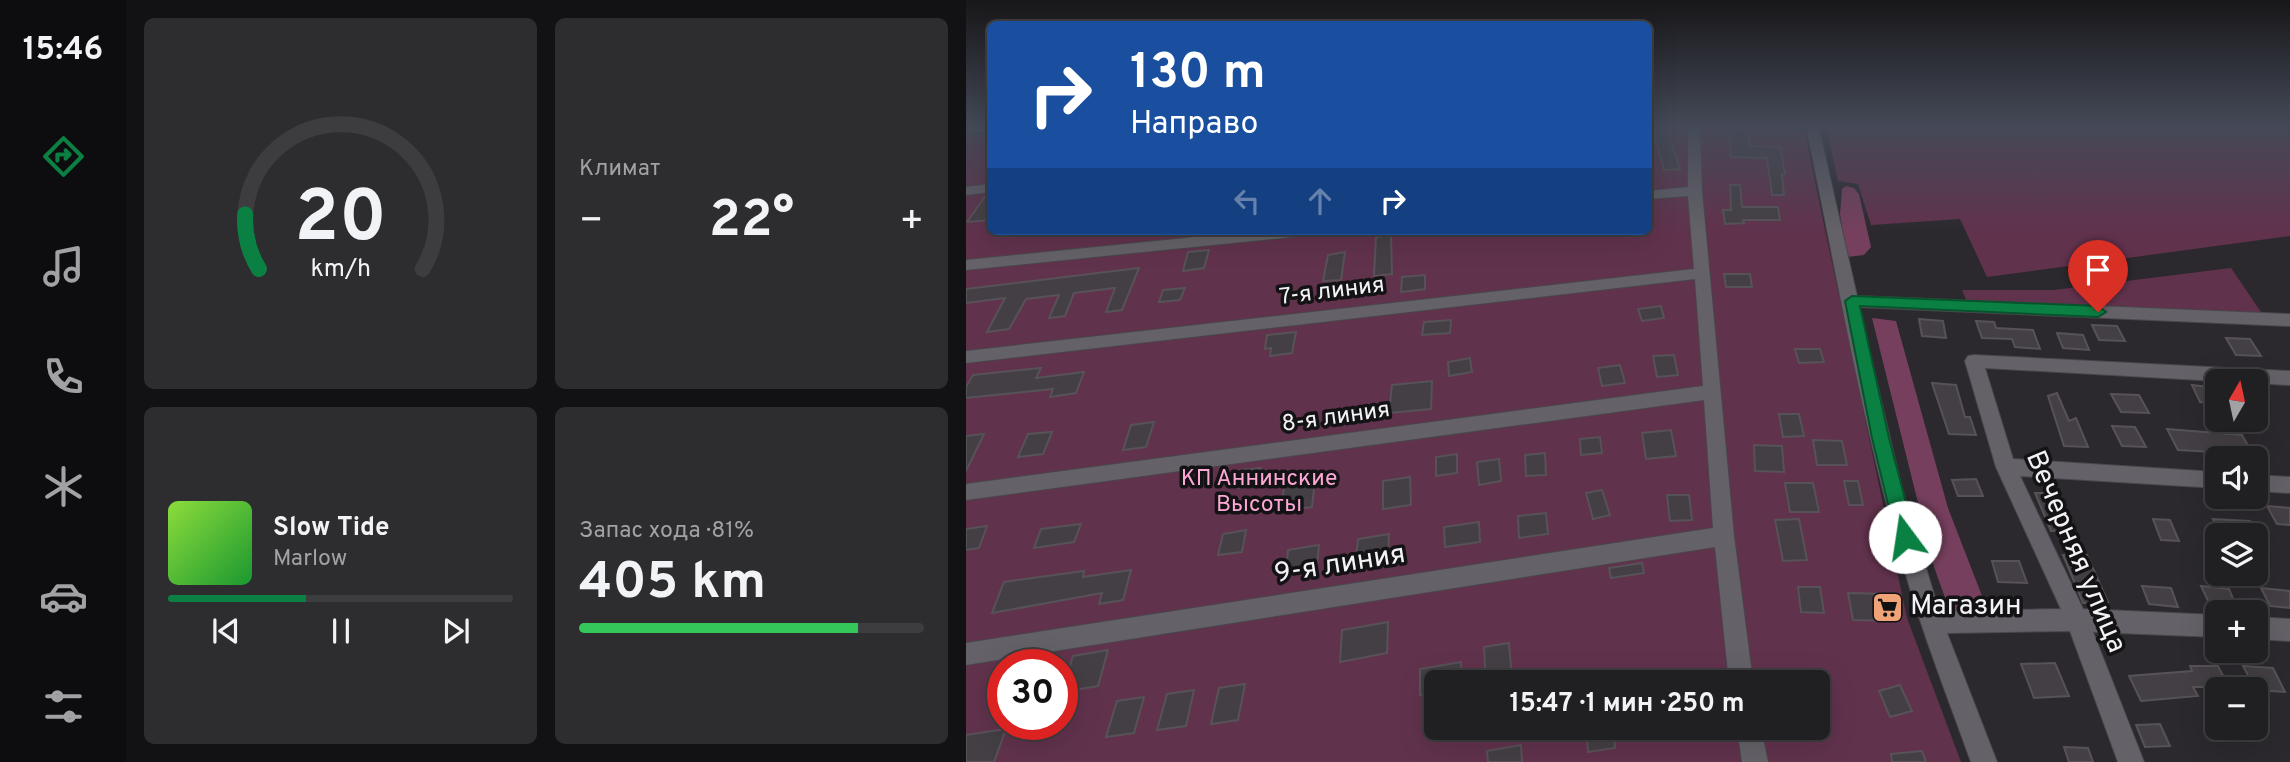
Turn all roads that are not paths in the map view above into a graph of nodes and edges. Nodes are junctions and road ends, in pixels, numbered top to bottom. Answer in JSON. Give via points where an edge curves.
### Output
{"nodes":[{"id":1,"x":1694,"y":161,"type":"edge"},
{"id":2,"x":1820,"y":161,"type":"edge"},
{"id":3,"x":987,"y":188,"type":"edge"},
{"id":4,"x":966,"y":191,"type":"edge"},
{"id":5,"x":1695,"y":191,"type":"junction"},
{"id":6,"x":1652,"y":195,"type":"edge"},
{"id":7,"x":1262,"y":235,"type":"edge"},
{"id":8,"x":966,"y":265,"type":"edge"},
{"id":9,"x":1703,"y":273,"type":"junction"},
{"id":10,"x":1852,"y":301,"type":"junction"},
{"id":11,"x":2290,"y":320,"type":"edge"},
{"id":12,"x":966,"y":357,"type":"edge"},
{"id":13,"x":2290,"y":378,"type":"edge"},
{"id":14,"x":1712,"y":392,"type":"junction"},
{"id":15,"x":2006,"y":467,"type":"junction"},
{"id":16,"x":2205,"y":480,"type":"edge"},
{"id":17,"x":2268,"y":484,"type":"edge"},
{"id":18,"x":2290,"y":485,"type":"edge"},
{"id":19,"x":966,"y":492,"type":"edge"},
{"id":20,"x":1724,"y":536,"type":"junction"},
{"id":21,"x":2077,"y":620,"type":"junction"},
{"id":22,"x":1931,"y":622,"type":"junction"},
{"id":23,"x":2205,"y":625,"type":"edge"},
{"id":24,"x":2268,"y":629,"type":"edge"},
{"id":25,"x":2290,"y":630,"type":"edge"},
{"id":26,"x":966,"y":653,"type":"edge"},
{"id":27,"x":1740,"y":670,"type":"edge"},
{"id":28,"x":1751,"y":740,"type":"edge"},
{"id":29,"x":1755,"y":762,"type":"edge"},
{"id":30,"x":1984,"y":762,"type":"edge"},
{"id":31,"x":2132,"y":762,"type":"edge"}],
"edges":[{"from":1,"to":5,"type":"street"},
{"from":2,"to":10,"type":"street"},
{"from":3,"to":4,"type":"street"},
{"from":5,"to":6,"type":"street"},
{"from":5,"to":9,"type":"street"},
{"from":7,"to":8,"type":"street"},
{"from":9,"to":12,"type":"street","name":"7-я линия"},
{"from":9,"to":14,"type":"street"},
{"from":10,"to":11,"type":"street"},
{"from":10,"to":22,"type":"street","via":[[1880,438]]},
{"from":13,"to":15,"type":"street","name":"Вечерняя улица","via":[[1974,362]]},
{"from":14,"to":19,"type":"street","name":"8-я линия"},
{"from":14,"to":20,"type":"street"},
{"from":15,"to":16,"type":"street"},
{"from":15,"to":21,"type":"street","name":"Вечерняя улица"},
{"from":17,"to":18,"type":"street"},
{"from":20,"to":26,"type":"street","name":"9-я линия"},
{"from":20,"to":27,"type":"street"},
{"from":21,"to":22,"type":"street"},
{"from":21,"to":23,"type":"street"},
{"from":21,"to":31,"type":"street","name":"Вечерняя улица"},
{"from":22,"to":30,"type":"street"},
{"from":24,"to":25,"type":"street"},
{"from":28,"to":29,"type":"street"}]}
